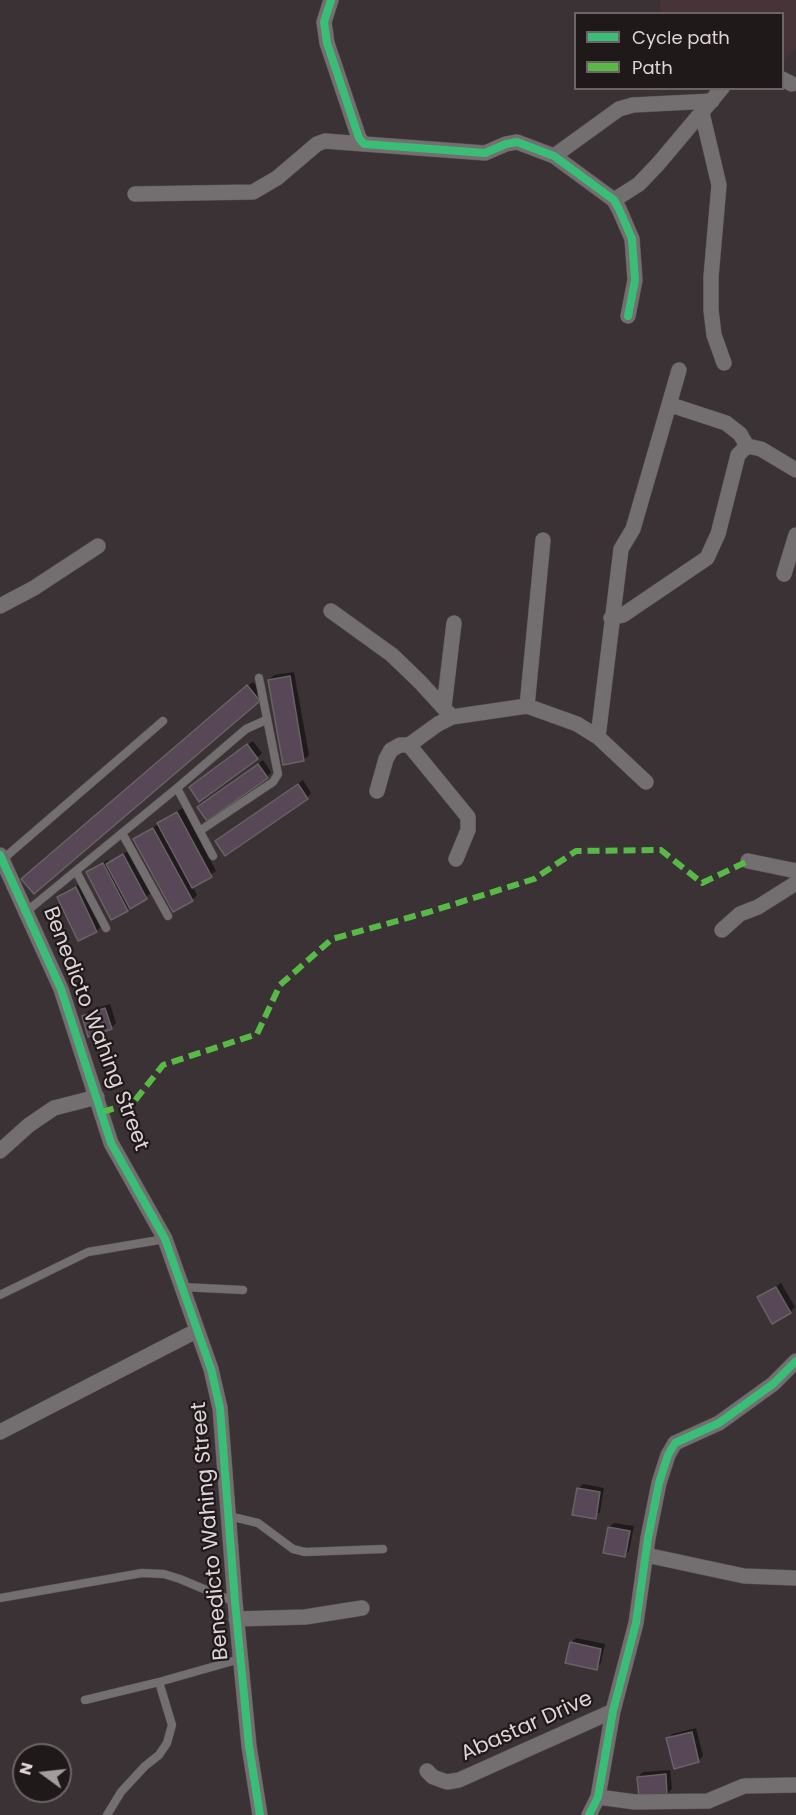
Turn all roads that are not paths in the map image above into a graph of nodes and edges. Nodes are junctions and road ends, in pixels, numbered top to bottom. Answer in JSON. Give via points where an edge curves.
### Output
{"nodes":[{"id":1,"x":331,"y":0,"type":"edge"},
{"id":2,"x":717,"y":95,"type":"edge"},
{"id":3,"x":702,"y":113,"type":"junction"},
{"id":4,"x":364,"y":144,"type":"junction"},
{"id":5,"x":554,"y":156,"type":"junction"},
{"id":6,"x":135,"y":194,"type":"dead end"},
{"id":7,"x":614,"y":200,"type":"junction"},
{"id":8,"x":628,"y":316,"type":"dead end"},
{"id":9,"x":724,"y":363,"type":"dead end"},
{"id":10,"x":679,"y":370,"type":"dead end"},
{"id":11,"x":670,"y":405,"type":"junction"},
{"id":12,"x":747,"y":446,"type":"junction"},
{"id":13,"x":796,"y":470,"type":"edge"},
{"id":14,"x":796,"y":535,"type":"edge"},
{"id":15,"x":543,"y":540,"type":"dead end"},
{"id":16,"x":98,"y":546,"type":"dead end"},
{"id":17,"x":783,"y":574,"type":"dead end"},
{"id":18,"x":0,"y":606,"type":"edge"},
{"id":19,"x":331,"y":611,"type":"dead end"},
{"id":20,"x":611,"y":618,"type":"junction"},
{"id":21,"x":454,"y":623,"type":"dead end"},
{"id":22,"x":259,"y":678,"type":"dead end"},
{"id":23,"x":527,"y":706,"type":"junction"},
{"id":24,"x":448,"y":712,"type":"junction"},
{"id":25,"x":266,"y":720,"type":"junction"},
{"id":26,"x":163,"y":721,"type":"dead end"},
{"id":27,"x":598,"y":737,"type":"junction"},
{"id":28,"x":409,"y":745,"type":"junction"},
{"id":29,"x":646,"y":782,"type":"dead end"},
{"id":30,"x":177,"y":788,"type":"junction"},
{"id":31,"x":377,"y":791,"type":"dead end"},
{"id":32,"x":201,"y":830,"type":"junction"},
{"id":33,"x":122,"y":833,"type":"junction"},
{"id":34,"x":213,"y":856,"type":"dead end"},
{"id":35,"x":1,"y":857,"type":"edge"},
{"id":36,"x":456,"y":859,"type":"dead end"},
{"id":37,"x":748,"y":861,"type":"dead end"},
{"id":38,"x":76,"y":871,"type":"junction"},
{"id":39,"x":796,"y":871,"type":"edge"},
{"id":40,"x":796,"y":883,"type":"edge"},
{"id":41,"x":27,"y":911,"type":"junction"},
{"id":42,"x":168,"y":916,"type":"dead end"},
{"id":43,"x":106,"y":928,"type":"dead end"},
{"id":44,"x":722,"y":930,"type":"dead end"},
{"id":45,"x":97,"y":1097,"type":"junction"},
{"id":46,"x":0,"y":1151,"type":"edge"},
{"id":47,"x":165,"y":1239,"type":"junction"},
{"id":48,"x":182,"y":1287,"type":"junction"},
{"id":49,"x":243,"y":1290,"type":"dead end"},
{"id":50,"x":0,"y":1295,"type":"edge"},
{"id":51,"x":196,"y":1331,"type":"junction"},
{"id":52,"x":796,"y":1361,"type":"edge"},
{"id":53,"x":0,"y":1432,"type":"edge"},
{"id":54,"x":229,"y":1516,"type":"junction"},
{"id":55,"x":383,"y":1549,"type":"dead end"},
{"id":56,"x":646,"y":1555,"type":"junction"},
{"id":57,"x":796,"y":1578,"type":"edge"},
{"id":58,"x":0,"y":1598,"type":"edge"},
{"id":59,"x":235,"y":1602,"type":"junction"},
{"id":60,"x":362,"y":1608,"type":"dead end"},
{"id":61,"x":236,"y":1619,"type":"junction"},
{"id":62,"x":240,"y":1659,"type":"junction"},
{"id":63,"x":159,"y":1682,"type":"junction"},
{"id":64,"x":85,"y":1700,"type":"dead end"},
{"id":65,"x":612,"y":1711,"type":"junction"},
{"id":66,"x":427,"y":1771,"type":"dead end"},
{"id":67,"x":796,"y":1785,"type":"edge"},
{"id":68,"x":598,"y":1797,"type":"junction"},
{"id":69,"x":107,"y":1815,"type":"edge"},
{"id":70,"x":260,"y":1815,"type":"edge"},
{"id":71,"x":589,"y":1815,"type":"edge"}],
"edges":[{"from":1,"to":4,"type":"street","via":[[324,22],[327,44],[357,135]]},
{"from":2,"to":3,"type":"street"},
{"from":2,"to":5,"type":"street","via":[[619,110]]},
{"from":3,"to":7,"type":"street","via":[[639,184]]},
{"from":3,"to":9,"type":"street","via":[[719,185],[711,310],[714,335]]},
{"from":4,"to":5,"type":"street","via":[[485,153],[517,142]]},
{"from":4,"to":6,"type":"street","via":[[316,144],[277,178],[253,192]]},
{"from":5,"to":7,"type":"street"},
{"from":7,"to":8,"type":"street","via":[[632,239],[635,280]]},
{"from":10,"to":11,"type":"street"},
{"from":11,"to":12,"type":"street","via":[[726,423]]},
{"from":11,"to":20,"type":"street","via":[[633,529],[621,549]]},
{"from":12,"to":13,"type":"street","via":[[761,448]]},
{"from":12,"to":20,"type":"street","via":[[738,455],[718,534],[707,558],[622,615]]},
{"from":14,"to":17,"type":"street"},
{"from":15,"to":23,"type":"street"},
{"from":16,"to":18,"type":"street"},
{"from":19,"to":24,"type":"street","via":[[392,655]]},
{"from":20,"to":27,"type":"street"},
{"from":21,"to":24,"type":"street"},
{"from":22,"to":25,"type":"lane"},
{"from":23,"to":24,"type":"street"},
{"from":23,"to":27,"type":"street","via":[[577,724]]},
{"from":24,"to":28,"type":"street"},
{"from":25,"to":30,"type":"lane","via":[[246,729]]},
{"from":25,"to":32,"type":"lane","via":[[278,774],[273,782]]},
{"from":26,"to":35,"type":"lane"},
{"from":27,"to":29,"type":"street"},
{"from":28,"to":31,"type":"street","via":[[391,750]]},
{"from":28,"to":36,"type":"street","via":[[468,817],[468,830]]},
{"from":30,"to":32,"type":"lane"},
{"from":30,"to":33,"type":"lane"},
{"from":32,"to":34,"type":"lane"},
{"from":33,"to":38,"type":"lane"},
{"from":33,"to":42,"type":"lane"},
{"from":35,"to":41,"type":"street","name":"Benedicto Wahing Street"},
{"from":37,"to":39,"type":"street"},
{"from":38,"to":41,"type":"lane"},
{"from":38,"to":43,"type":"lane"},
{"from":40,"to":44,"type":"street","via":[[758,908],[740,914]]},
{"from":41,"to":45,"type":"street","name":"Benedicto Wahing Street","via":[[61,989]]},
{"from":45,"to":46,"type":"street","via":[[54,1108]]},
{"from":45,"to":47,"type":"street","name":"Benedicto Wahing Street","via":[[111,1143]]},
{"from":47,"to":48,"type":"street","name":"Benedicto Wahing Street"},
{"from":47,"to":50,"type":"lane","via":[[88,1252]]},
{"from":48,"to":49,"type":"lane"},
{"from":48,"to":51,"type":"street","name":"Benedicto Wahing Street"},
{"from":51,"to":53,"type":"street"},
{"from":51,"to":54,"type":"street","name":"Benedicto Wahing Street","via":[[211,1369],[220,1408]]},
{"from":52,"to":56,"type":"street","via":[[772,1384],[718,1423],[675,1443],[659,1484]]},
{"from":54,"to":55,"type":"lane","via":[[258,1523],[293,1549],[305,1552]]},
{"from":54,"to":59,"type":"street","name":"Benedicto Wahing Street"},
{"from":56,"to":57,"type":"street","via":[[744,1576]]},
{"from":56,"to":65,"type":"street","via":[[636,1623]]},
{"from":58,"to":59,"type":"lane","via":[[142,1573],[164,1574]]},
{"from":59,"to":61,"type":"street","name":"Benedicto Wahing Street"},
{"from":60,"to":61,"type":"street","via":[[305,1617]]},
{"from":61,"to":62,"type":"street","name":"Benedicto Wahing Street"},
{"from":62,"to":63,"type":"lane"},
{"from":62,"to":70,"type":"street","name":"Benedicto Wahing Street"},
{"from":63,"to":64,"type":"lane"},
{"from":63,"to":69,"type":"lane","via":[[172,1725],[167,1743],[122,1792]]},
{"from":65,"to":66,"type":"street","name":"Abastar Drive","via":[[459,1780],[447,1782]]},
{"from":65,"to":68,"type":"street"},
{"from":67,"to":68,"type":"street","via":[[744,1786],[708,1801],[635,1802]]},
{"from":68,"to":71,"type":"street"}]}
